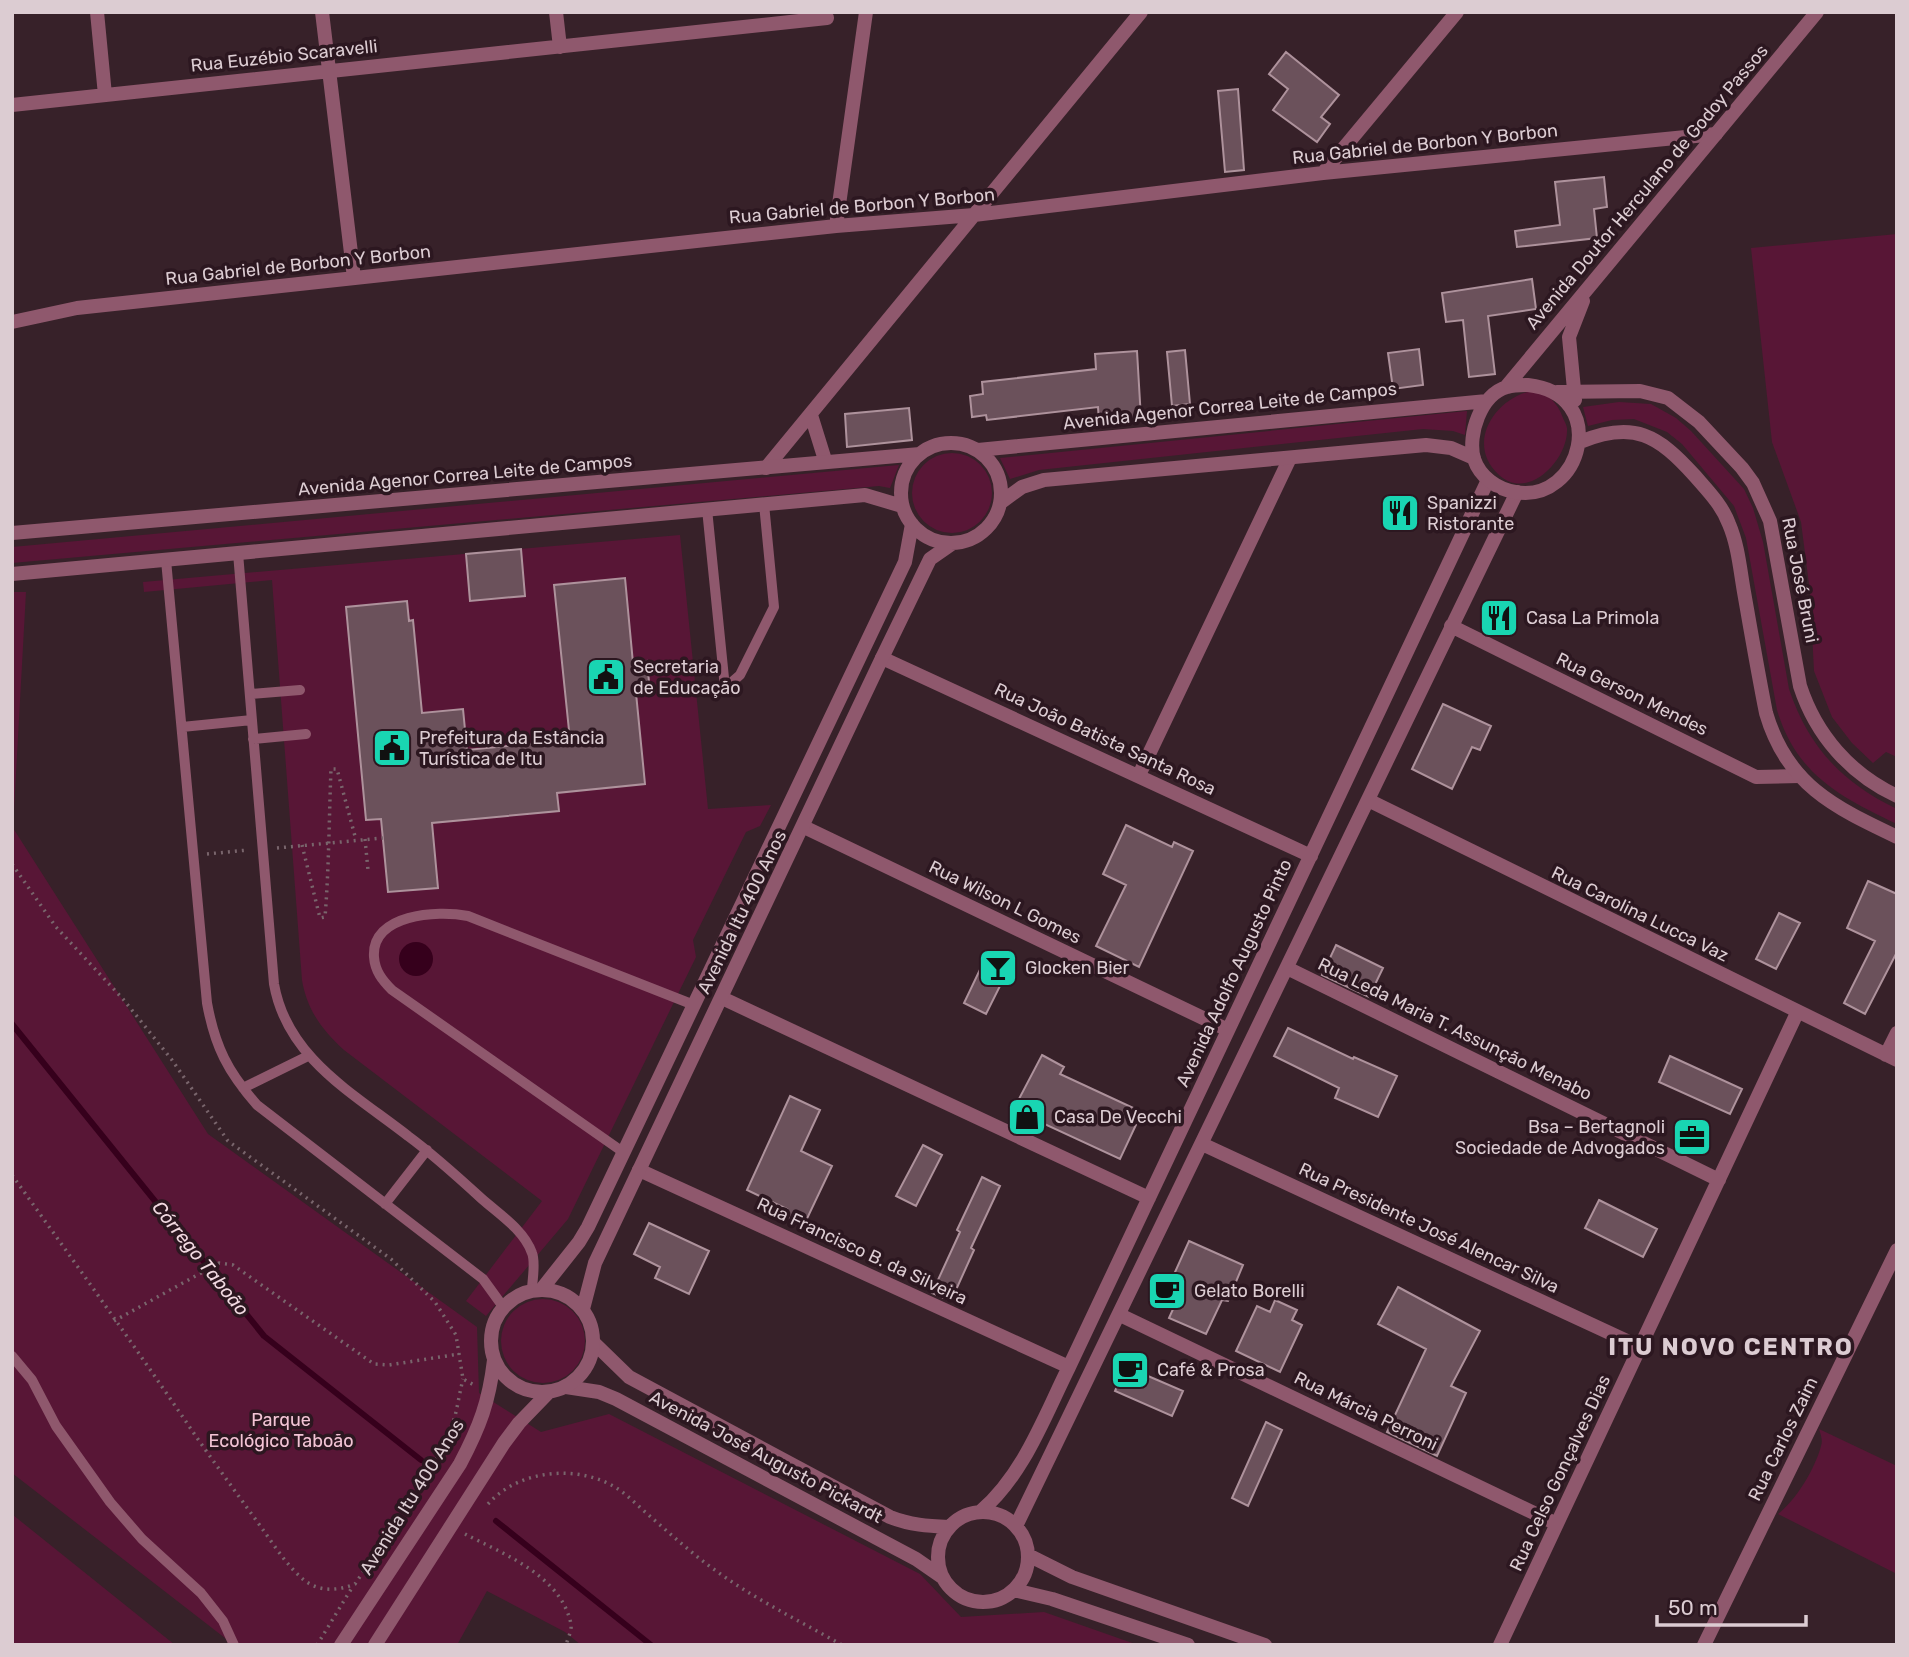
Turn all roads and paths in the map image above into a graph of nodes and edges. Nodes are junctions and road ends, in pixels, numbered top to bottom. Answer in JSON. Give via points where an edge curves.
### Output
{"nodes":[{"id":1,"x":97,"y":12,"type":"edge"},
{"id":2,"x":322,"y":12,"type":"edge"},
{"id":3,"x":556,"y":12,"type":"edge"},
{"id":4,"x":866,"y":12,"type":"edge"},
{"id":5,"x":1141,"y":12,"type":"edge"},
{"id":6,"x":1457,"y":12,"type":"edge"},
{"id":7,"x":1817,"y":12,"type":"edge"},
{"id":8,"x":827,"y":18,"type":"dead end"},
{"id":9,"x":763,"y":19,"type":"edge"},
{"id":10,"x":560,"y":47,"type":"junction"},
{"id":11,"x":328,"y":71,"type":"junction"},
{"id":12,"x":105,"y":95,"type":"junction"},
{"id":13,"x":12,"y":105,"type":"edge"},
{"id":14,"x":1716,"y":134,"type":"junction"},
{"id":15,"x":1323,"y":173,"type":"junction"},
{"id":16,"x":974,"y":215,"type":"junction"},
{"id":17,"x":836,"y":226,"type":"junction"},
{"id":18,"x":354,"y":278,"type":"junction"},
{"id":19,"x":1596,"y":278,"type":"junction"},
{"id":20,"x":12,"y":322,"type":"edge"},
{"id":21,"x":1506,"y":387,"type":"junction"},
{"id":22,"x":1574,"y":391,"type":"junction"},
{"id":23,"x":1557,"y":392,"type":"junction"},
{"id":24,"x":1486,"y":401,"type":"junction"},
{"id":25,"x":811,"y":415,"type":"junction"},
{"id":26,"x":1576,"y":416,"type":"junction"},
{"id":27,"x":1580,"y":442,"type":"junction"},
{"id":28,"x":978,"y":450,"type":"junction"},
{"id":29,"x":920,"y":454,"type":"junction"},
{"id":30,"x":1290,"y":458,"type":"junction"},
{"id":31,"x":1474,"y":458,"type":"junction"},
{"id":32,"x":825,"y":460,"type":"junction"},
{"id":33,"x":766,"y":468,"type":"junction"},
{"id":34,"x":1488,"y":480,"type":"junction"},
{"id":35,"x":1517,"y":492,"type":"junction"},
{"id":36,"x":1000,"y":503,"type":"junction"},
{"id":37,"x":764,"y":504,"type":"junction"},
{"id":38,"x":902,"y":506,"type":"junction"},
{"id":39,"x":707,"y":509,"type":"junction"},
{"id":40,"x":912,"y":524,"type":"junction"},
{"id":41,"x":12,"y":533,"type":"edge"},
{"id":42,"x":953,"y":543,"type":"junction"},
{"id":43,"x":238,"y":553,"type":"junction"},
{"id":44,"x":166,"y":559,"type":"junction"},
{"id":45,"x":12,"y":574,"type":"edge"},
{"id":46,"x":1451,"y":626,"type":"junction"},
{"id":47,"x":882,"y":658,"type":"junction"},
{"id":48,"x":300,"y":690,"type":"dead end"},
{"id":49,"x":250,"y":694,"type":"junction"},
{"id":50,"x":252,"y":720,"type":"junction"},
{"id":51,"x":182,"y":727,"type":"junction"},
{"id":52,"x":306,"y":734,"type":"dead end"},
{"id":53,"x":253,"y":739,"type":"junction"},
{"id":54,"x":1139,"y":775,"type":"junction"},
{"id":55,"x":1800,"y":776,"type":"junction"},
{"id":56,"x":1897,"y":796,"type":"edge"},
{"id":57,"x":1368,"y":800,"type":"junction"},
{"id":58,"x":804,"y":827,"type":"junction"},
{"id":59,"x":1897,"y":837,"type":"edge"},
{"id":60,"x":383,"y":838,"type":"dead end"},
{"id":61,"x":365,"y":839,"type":"junction"},
{"id":62,"x":356,"y":840,"type":"junction"},
{"id":63,"x":329,"y":843,"type":"junction"},
{"id":64,"x":1311,"y":856,"type":"junction"},
{"id":65,"x":12,"y":864,"type":"edge"},
{"id":66,"x":368,"y":870,"type":"dead end"},
{"id":67,"x":1287,"y":968,"type":"junction"},
{"id":68,"x":722,"y":998,"type":"junction"},
{"id":69,"x":694,"y":1005,"type":"junction"},
{"id":70,"x":1797,"y":1013,"type":"junction"},
{"id":71,"x":1228,"y":1030,"type":"junction"},
{"id":72,"x":1897,"y":1033,"type":"edge"},
{"id":73,"x":309,"y":1056,"type":"junction"},
{"id":74,"x":1891,"y":1058,"type":"edge"},
{"id":75,"x":243,"y":1088,"type":"junction"},
{"id":76,"x":1202,"y":1144,"type":"junction"},
{"id":77,"x":427,"y":1150,"type":"junction"},
{"id":78,"x":624,"y":1153,"type":"junction"},
{"id":79,"x":639,"y":1170,"type":"junction"},
{"id":80,"x":12,"y":1175,"type":"edge"},
{"id":81,"x":1719,"y":1180,"type":"junction"},
{"id":82,"x":1149,"y":1198,"type":"junction"},
{"id":83,"x":385,"y":1204,"type":"junction"},
{"id":84,"x":1897,"y":1250,"type":"edge"},
{"id":85,"x":537,"y":1290,"type":"junction"},
{"id":86,"x":504,"y":1308,"type":"junction"},
{"id":87,"x":583,"y":1309,"type":"junction"},
{"id":88,"x":1120,"y":1315,"type":"junction"},
{"id":89,"x":114,"y":1321,"type":"junction"},
{"id":90,"x":594,"y":1343,"type":"junction"},
{"id":91,"x":1640,"y":1347,"type":"junction"},
{"id":92,"x":459,"y":1354,"type":"junction"},
{"id":93,"x":12,"y":1356,"type":"edge"},
{"id":94,"x":494,"y":1360,"type":"junction"},
{"id":95,"x":1069,"y":1367,"type":"junction"},
{"id":96,"x":463,"y":1379,"type":"junction"},
{"id":97,"x":566,"y":1387,"type":"junction"},
{"id":98,"x":550,"y":1392,"type":"junction"},
{"id":99,"x":490,"y":1395,"type":"junction"},
{"id":100,"x":981,"y":1511,"type":"junction"},
{"id":101,"x":481,"y":1513,"type":"dead end"},
{"id":102,"x":1557,"y":1524,"type":"junction"},
{"id":103,"x":1017,"y":1526,"type":"junction"},
{"id":104,"x":949,"y":1527,"type":"junction"},
{"id":105,"x":391,"y":1531,"type":"junction"},
{"id":106,"x":409,"y":1541,"type":"junction"},
{"id":107,"x":461,"y":1545,"type":"dead end"},
{"id":108,"x":1028,"y":1555,"type":"junction"},
{"id":109,"x":942,"y":1577,"type":"junction"},
{"id":110,"x":355,"y":1584,"type":"junction"},
{"id":111,"x":1014,"y":1590,"type":"junction"},
{"id":112,"x":234,"y":1645,"type":"edge"},
{"id":113,"x":317,"y":1645,"type":"edge"},
{"id":114,"x":341,"y":1645,"type":"edge"},
{"id":115,"x":375,"y":1645,"type":"edge"},
{"id":116,"x":566,"y":1645,"type":"edge"},
{"id":117,"x":842,"y":1645,"type":"edge"},
{"id":118,"x":1188,"y":1645,"type":"edge"},
{"id":119,"x":1265,"y":1645,"type":"edge"},
{"id":120,"x":1500,"y":1645,"type":"edge"},
{"id":121,"x":1704,"y":1645,"type":"edge"}],
"edges":[{"from":1,"to":12,"type":"street"},
{"from":2,"to":11,"type":"street"},
{"from":3,"to":10,"type":"street"},
{"from":4,"to":17,"type":"street"},
{"from":5,"to":16,"type":"street"},
{"from":6,"to":15,"type":"street"},
{"from":7,"to":14,"type":"street","name":"Avenida Doutor Herculano de Godoy Passos"},
{"from":8,"to":9,"type":"street","name":"Rua Euzébio Scaravelli"},
{"from":9,"to":10,"type":"street","name":"Rua Euzébio Scaravelli"},
{"from":10,"to":11,"type":"street","name":"Rua Euzébio Scaravelli"},
{"from":11,"to":12,"type":"street","name":"Rua Euzébio Scaravelli"},
{"from":11,"to":18,"type":"street"},
{"from":12,"to":13,"type":"street","name":"Rua Euzébio Scaravelli"},
{"from":14,"to":15,"type":"street","name":"Rua Gabriel de Borbon Y Borbon"},
{"from":14,"to":19,"type":"street","name":"Avenida Doutor Herculano de Godoy Passos"},
{"from":15,"to":16,"type":"street","name":"Rua Gabriel de Borbon Y Borbon"},
{"from":16,"to":17,"type":"street","name":"Rua Gabriel de Borbon Y Borbon"},
{"from":16,"to":25,"type":"street"},
{"from":17,"to":18,"type":"street","name":"Rua Gabriel de Borbon Y Borbon"},
{"from":18,"to":20,"type":"street","name":"Rua Gabriel de Borbon Y Borbon","via":[[77,308]]},
{"from":19,"to":21,"type":"street","name":"Avenida Doutor Herculano de Godoy Passos"},
{"from":19,"to":22,"type":"street","via":[[1569,337]]},
{"from":21,"to":23,"type":"street","via":[[1528,384]]},
{"from":21,"to":24,"type":"street"},
{"from":22,"to":23,"type":"street","name":"Rua José Bruni"},
{"from":22,"to":26,"type":"street"},
{"from":22,"to":56,"type":"street","name":"Rua José Bruni","via":[[1640,391],[1668,398],[1699,422],[1748,476],[1770,521],[1807,707],[1850,765]]},
{"from":23,"to":26,"type":"street"},
{"from":24,"to":28,"type":"street","name":"Avenida Agenor Correa Leite de Campos"},
{"from":24,"to":31,"type":"street","via":[[1475,429]]},
{"from":25,"to":32,"type":"street"},
{"from":25,"to":33,"type":"street"},
{"from":26,"to":27,"type":"street"},
{"from":27,"to":35,"type":"street","via":[[1567,471],[1553,484]]},
{"from":27,"to":55,"type":"street","via":[[1613,431],[1648,436],[1674,453],[1724,512],[1735,541],[1769,723],[1782,753]]},
{"from":28,"to":29,"type":"street","via":[[950,443]]},
{"from":28,"to":36,"type":"street","via":[[997,474]]},
{"from":29,"to":32,"type":"street","name":"Avenida Agenor Correa Leite de Campos"},
{"from":29,"to":38,"type":"street","via":[[906,472]]},
{"from":30,"to":31,"type":"street","via":[[1426,445]]},
{"from":30,"to":36,"type":"street","via":[[1044,480],[1023,487]]},
{"from":30,"to":54,"type":"street"},
{"from":31,"to":34,"type":"street"},
{"from":32,"to":33,"type":"street","name":"Avenida Agenor Correa Leite de Campos"},
{"from":33,"to":41,"type":"street","name":"Avenida Agenor Correa Leite de Campos"},
{"from":34,"to":35,"type":"street"},
{"from":34,"to":64,"type":"street","name":"Avenida Adolfo Augusto Pinto"},
{"from":35,"to":46,"type":"street"},
{"from":36,"to":42,"type":"street","via":[[988,527]]},
{"from":37,"to":38,"type":"street","via":[[865,495]]},
{"from":37,"to":39,"type":"street"},
{"from":37,"to":39,"type":"lane","via":[[774,607],[740,675],[725,688]]},
{"from":38,"to":40,"type":"street"},
{"from":39,"to":43,"type":"street"},
{"from":40,"to":42,"type":"street","via":[[930,539]]},
{"from":40,"to":69,"type":"street","name":"Avenida Itu 400 Anos","via":[[905,562]]},
{"from":42,"to":47,"type":"street","name":"Avenida Itu 400 Anos","via":[[930,559]]},
{"from":43,"to":44,"type":"street"},
{"from":43,"to":49,"type":"lane"},
{"from":44,"to":45,"type":"street"},
{"from":44,"to":51,"type":"lane"},
{"from":46,"to":55,"type":"street","name":"Rua Gerson Mendes","via":[[1756,777]]},
{"from":46,"to":57,"type":"street"},
{"from":47,"to":54,"type":"street","name":"Rua João Batista Santa Rosa"},
{"from":47,"to":58,"type":"street","name":"Avenida Itu 400 Anos"},
{"from":48,"to":49,"type":"lane"},
{"from":49,"to":50,"type":"lane"},
{"from":50,"to":51,"type":"lane"},
{"from":50,"to":53,"type":"lane"},
{"from":51,"to":75,"type":"lane","via":[[207,1003],[219,1049]]},
{"from":52,"to":53,"type":"lane"},
{"from":53,"to":73,"type":"lane","via":[[277,1003]]},
{"from":54,"to":64,"type":"street","name":"Rua João Batista Santa Rosa"},
{"from":55,"to":59,"type":"street","via":[[1832,805]]},
{"from":57,"to":67,"type":"street"},
{"from":57,"to":70,"type":"street","name":"Rua Carolina Lucca Vaz"},
{"from":58,"to":68,"type":"street","name":"Avenida Itu 400 Anos"},
{"from":58,"to":71,"type":"street","name":"Rua Wilson L Gomes"},
{"from":60,"to":61,"type":"path"},
{"from":61,"to":62,"type":"path"},
{"from":61,"to":66,"type":"path"},
{"from":62,"to":63,"type":"path"},
{"from":62,"to":63,"type":"path","via":[[337,769],[331,769]]},
{"from":63,"to":63,"type":"path","via":[[304,845],[320,918],[325,917]]},
{"from":64,"to":71,"type":"street","name":"Avenida Adolfo Augusto Pinto"},
{"from":65,"to":92,"type":"path","via":[[56,927],[172,1060],[228,1141],[391,1259],[435,1302],[456,1335]]},
{"from":67,"to":76,"type":"street"},
{"from":67,"to":81,"type":"street","name":"Rua Leda Maria T. Assunção Menabo"},
{"from":68,"to":79,"type":"street","name":"Avenida Itu 400 Anos"},
{"from":68,"to":82,"type":"street"},
{"from":69,"to":78,"type":"street","name":"Avenida Itu 400 Anos"},
{"from":69,"to":78,"type":"lane","via":[[468,915],[404,919],[389,925],[374,944],[377,971],[392,990]]},
{"from":70,"to":74,"type":"street","name":"Rua Carolina Lucca Vaz"},
{"from":70,"to":81,"type":"street","name":"Rua Celso Gonçalves Dias"},
{"from":71,"to":82,"type":"street","name":"Avenida Adolfo Augusto Pinto"},
{"from":72,"to":74,"type":"street"},
{"from":73,"to":75,"type":"lane"},
{"from":73,"to":77,"type":"lane"},
{"from":75,"to":83,"type":"lane","via":[[274,1119]]},
{"from":76,"to":88,"type":"street"},
{"from":76,"to":91,"type":"street","name":"Rua Presidente José Alencar Silva"},
{"from":77,"to":83,"type":"lane"},
{"from":77,"to":85,"type":"lane","via":[[518,1230],[533,1255]]},
{"from":78,"to":85,"type":"street","name":"Avenida Itu 400 Anos","via":[[579,1242]]},
{"from":79,"to":87,"type":"street","name":"Avenida Itu 400 Anos","via":[[595,1263]]},
{"from":79,"to":95,"type":"street","name":"Rua Francisco B. da Silveira"},
{"from":80,"to":89,"type":"path"},
{"from":81,"to":91,"type":"street","name":"Rua Celso Gonçalves Dias"},
{"from":82,"to":95,"type":"street","name":"Avenida Adolfo Augusto Pinto"},
{"from":83,"to":86,"type":"lane","via":[[483,1279]]},
{"from":84,"to":121,"type":"street","name":"Rua Carlos Zaim"},
{"from":85,"to":86,"type":"street","via":[[521,1294]]},
{"from":85,"to":87,"type":"street","via":[[568,1297]]},
{"from":86,"to":94,"type":"street","via":[[491,1338]]},
{"from":87,"to":90,"type":"street"},
{"from":88,"to":102,"type":"street","name":"Rua Márcia Perroni"},
{"from":88,"to":103,"type":"street"},
{"from":89,"to":92,"type":"path","via":[[219,1263],[233,1265],[374,1364]]},
{"from":89,"to":110,"type":"path","via":[[289,1565],[315,1587]]},
{"from":90,"to":97,"type":"street","via":[[586,1369]]},
{"from":90,"to":104,"type":"street","name":"Avenida José Augusto Pickardt","via":[[629,1377],[890,1517],[922,1526]]},
{"from":91,"to":102,"type":"street","name":"Rua Celso Gonçalves Dias"},
{"from":92,"to":96,"type":"path"},
{"from":93,"to":112,"type":"lane","via":[[33,1380],[56,1426],[110,1502],[142,1539],[201,1593],[223,1621]]},
{"from":94,"to":98,"type":"street","via":[[516,1386]]},
{"from":94,"to":99,"type":"street","name":"Avenida Itu 400 Anos"},
{"from":95,"to":100,"type":"street","name":"Avenida Adolfo Augusto Pinto","via":[[1019,1467],[1000,1496]]},
{"from":96,"to":99,"type":"path"},
{"from":96,"to":105,"type":"path","via":[[454,1417],[435,1460]]},
{"from":97,"to":98,"type":"street"},
{"from":97,"to":109,"type":"street","name":"Avenida José Augusto Pickardt","via":[[616,1399]]},
{"from":98,"to":115,"type":"street","via":[[504,1443]]},
{"from":99,"to":106,"type":"street","name":"Avenida Itu 400 Anos","via":[[460,1464]]},
{"from":100,"to":103,"type":"street","via":[[1001,1515]]},
{"from":100,"to":104,"type":"street"},
{"from":101,"to":117,"type":"path","via":[[498,1493],[526,1478],[559,1473],[596,1479],[616,1488],[724,1577]]},
{"from":102,"to":120,"type":"street","name":"Rua Celso Gonçalves Dias"},
{"from":103,"to":108,"type":"street"},
{"from":104,"to":109,"type":"street","via":[[937,1556]]},
{"from":105,"to":106,"type":"path"},
{"from":105,"to":110,"type":"path"},
{"from":106,"to":114,"type":"street","name":"Avenida Itu 400 Anos"},
{"from":107,"to":116,"type":"path","via":[[465,1534],[518,1559],[559,1595],[572,1626]]},
{"from":108,"to":111,"type":"street","via":[[1022,1580]]},
{"from":108,"to":119,"type":"street","via":[[1072,1577]]},
{"from":109,"to":111,"type":"street","via":[[950,1589],[975,1602],[1003,1598]]},
{"from":110,"to":113,"type":"path"},
{"from":111,"to":118,"type":"street"}]}
